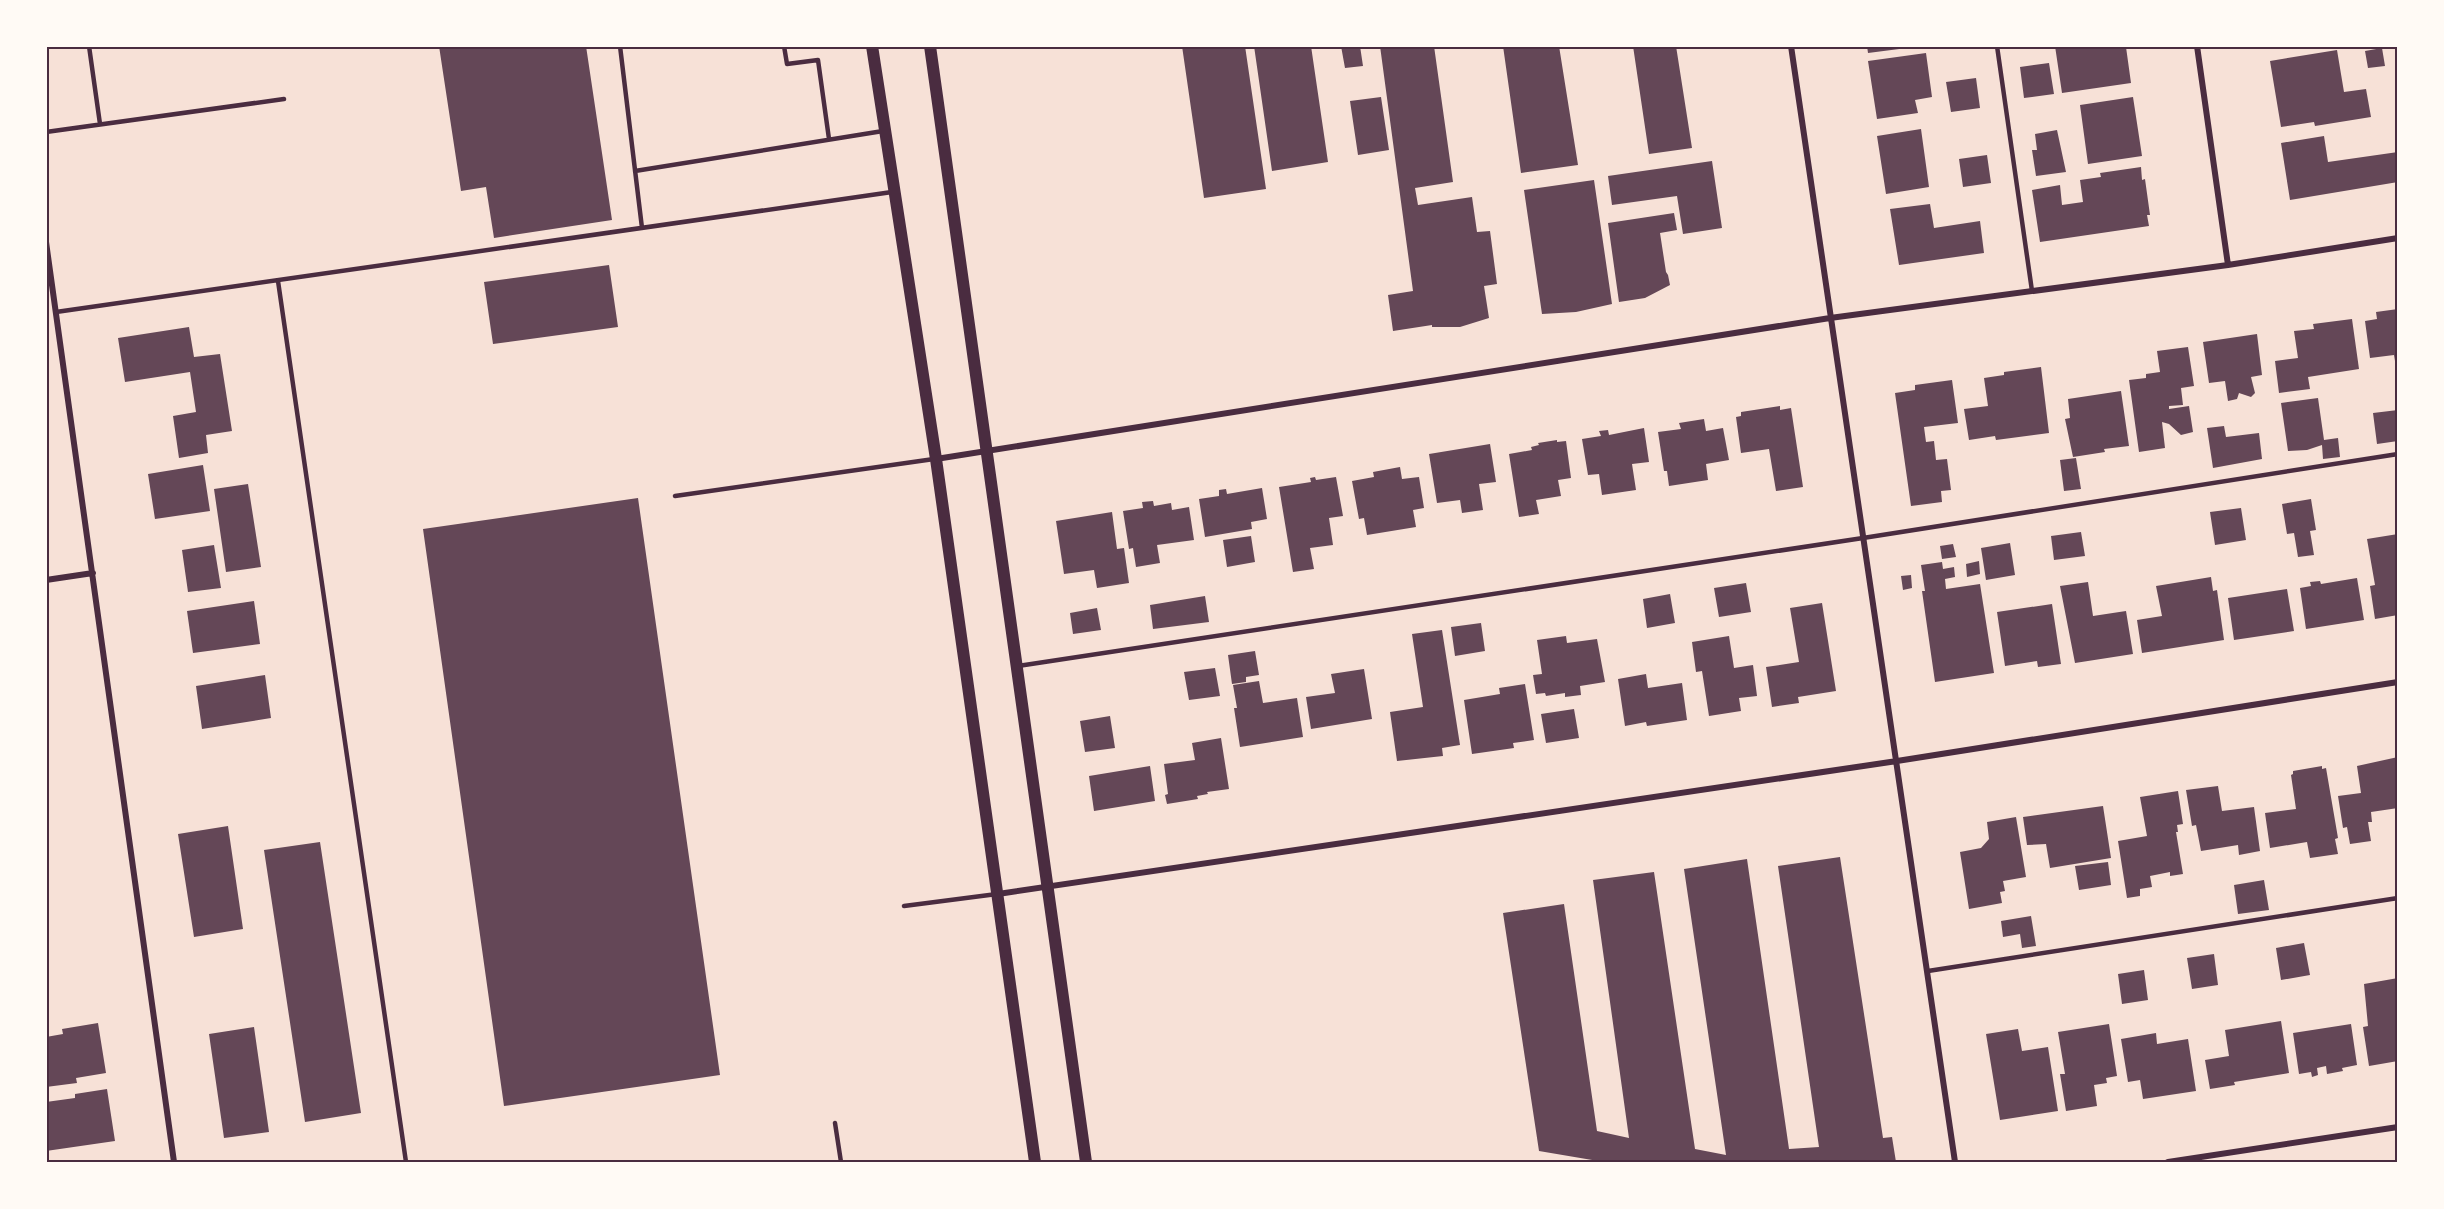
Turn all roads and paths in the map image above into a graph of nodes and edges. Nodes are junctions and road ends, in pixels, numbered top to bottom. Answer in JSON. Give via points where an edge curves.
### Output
{"nodes":[{"id":1,"x":89,"y":46,"type":"edge"},
{"id":2,"x":620,"y":46,"type":"edge"},
{"id":3,"x":784,"y":46,"type":"edge"},
{"id":4,"x":872,"y":46,"type":"edge"},
{"id":5,"x":930,"y":46,"type":"edge"},
{"id":6,"x":1791,"y":46,"type":"edge"},
{"id":7,"x":1997,"y":46,"type":"edge"},
{"id":8,"x":2197,"y":46,"type":"edge"},
{"id":9,"x":284,"y":99,"type":"dead end"},
{"id":10,"x":100,"y":124,"type":"junction"},
{"id":11,"x":885,"y":130,"type":"junction"},
{"id":12,"x":46,"y":132,"type":"edge"},
{"id":13,"x":829,"y":139,"type":"junction"},
{"id":14,"x":635,"y":171,"type":"junction"},
{"id":15,"x":895,"y":192,"type":"junction"},
{"id":16,"x":642,"y":228,"type":"junction"},
{"id":17,"x":2397,"y":238,"type":"edge"},
{"id":18,"x":46,"y":242,"type":"edge"},
{"id":19,"x":2228,"y":265,"type":"junction"},
{"id":20,"x":278,"y":281,"type":"junction"},
{"id":21,"x":2032,"y":291,"type":"junction"},
{"id":22,"x":56,"y":312,"type":"junction"},
{"id":23,"x":1830,"y":318,"type":"junction"},
{"id":24,"x":985,"y":451,"type":"junction"},
{"id":25,"x":2397,"y":454,"type":"edge"},
{"id":26,"x":936,"y":459,"type":"junction"},
{"id":27,"x":675,"y":496,"type":"dead end"},
{"id":28,"x":1863,"y":538,"type":"junction"},
{"id":29,"x":93,"y":573,"type":"junction"},
{"id":30,"x":46,"y":580,"type":"edge"},
{"id":31,"x":1015,"y":666,"type":"junction"},
{"id":32,"x":2397,"y":682,"type":"edge"},
{"id":33,"x":1897,"y":761,"type":"junction"},
{"id":34,"x":1047,"y":886,"type":"junction"},
{"id":35,"x":998,"y":894,"type":"junction"},
{"id":36,"x":2397,"y":898,"type":"edge"},
{"id":37,"x":904,"y":906,"type":"dead end"},
{"id":38,"x":1928,"y":971,"type":"junction"},
{"id":39,"x":835,"y":1123,"type":"dead end"},
{"id":40,"x":2397,"y":1127,"type":"edge"},
{"id":41,"x":174,"y":1162,"type":"edge"},
{"id":42,"x":405,"y":1162,"type":"edge"},
{"id":43,"x":841,"y":1162,"type":"edge"},
{"id":44,"x":1035,"y":1162,"type":"edge"},
{"id":45,"x":1086,"y":1162,"type":"edge"},
{"id":46,"x":1955,"y":1162,"type":"edge"},
{"id":47,"x":2168,"y":1162,"type":"edge"}],
"edges":[{"from":1,"to":10,"type":"lane"},
{"from":2,"to":14,"type":"lane"},
{"from":3,"to":13,"type":"lane","via":[[787,64],[818,60]]},
{"from":4,"to":11,"type":"main road"},
{"from":5,"to":24,"type":"main road"},
{"from":6,"to":23,"type":"street"},
{"from":7,"to":21,"type":"lane"},
{"from":8,"to":19,"type":"street"},
{"from":9,"to":10,"type":"lane"},
{"from":10,"to":12,"type":"lane"},
{"from":11,"to":13,"type":"lane"},
{"from":11,"to":15,"type":"main road"},
{"from":13,"to":14,"type":"lane"},
{"from":14,"to":16,"type":"lane"},
{"from":15,"to":16,"type":"lane"},
{"from":15,"to":26,"type":"main road"},
{"from":16,"to":20,"type":"lane"},
{"from":17,"to":19,"type":"street"},
{"from":18,"to":22,"type":"street"},
{"from":19,"to":21,"type":"street"},
{"from":20,"to":22,"type":"lane"},
{"from":20,"to":42,"type":"lane"},
{"from":21,"to":23,"type":"street"},
{"from":22,"to":29,"type":"street"},
{"from":23,"to":24,"type":"street"},
{"from":23,"to":28,"type":"street"},
{"from":24,"to":26,"type":"street"},
{"from":24,"to":31,"type":"main road"},
{"from":25,"to":28,"type":"lane"},
{"from":26,"to":27,"type":"lane"},
{"from":26,"to":35,"type":"main road"},
{"from":28,"to":31,"type":"lane"},
{"from":28,"to":33,"type":"street"},
{"from":29,"to":30,"type":"street"},
{"from":29,"to":41,"type":"street"},
{"from":31,"to":34,"type":"main road"},
{"from":32,"to":33,"type":"street"},
{"from":33,"to":34,"type":"street"},
{"from":33,"to":38,"type":"street"},
{"from":34,"to":35,"type":"street"},
{"from":34,"to":45,"type":"main road"},
{"from":35,"to":37,"type":"lane"},
{"from":35,"to":44,"type":"main road"},
{"from":36,"to":38,"type":"lane"},
{"from":38,"to":46,"type":"street"},
{"from":39,"to":43,"type":"lane"},
{"from":40,"to":47,"type":"street"}]}
